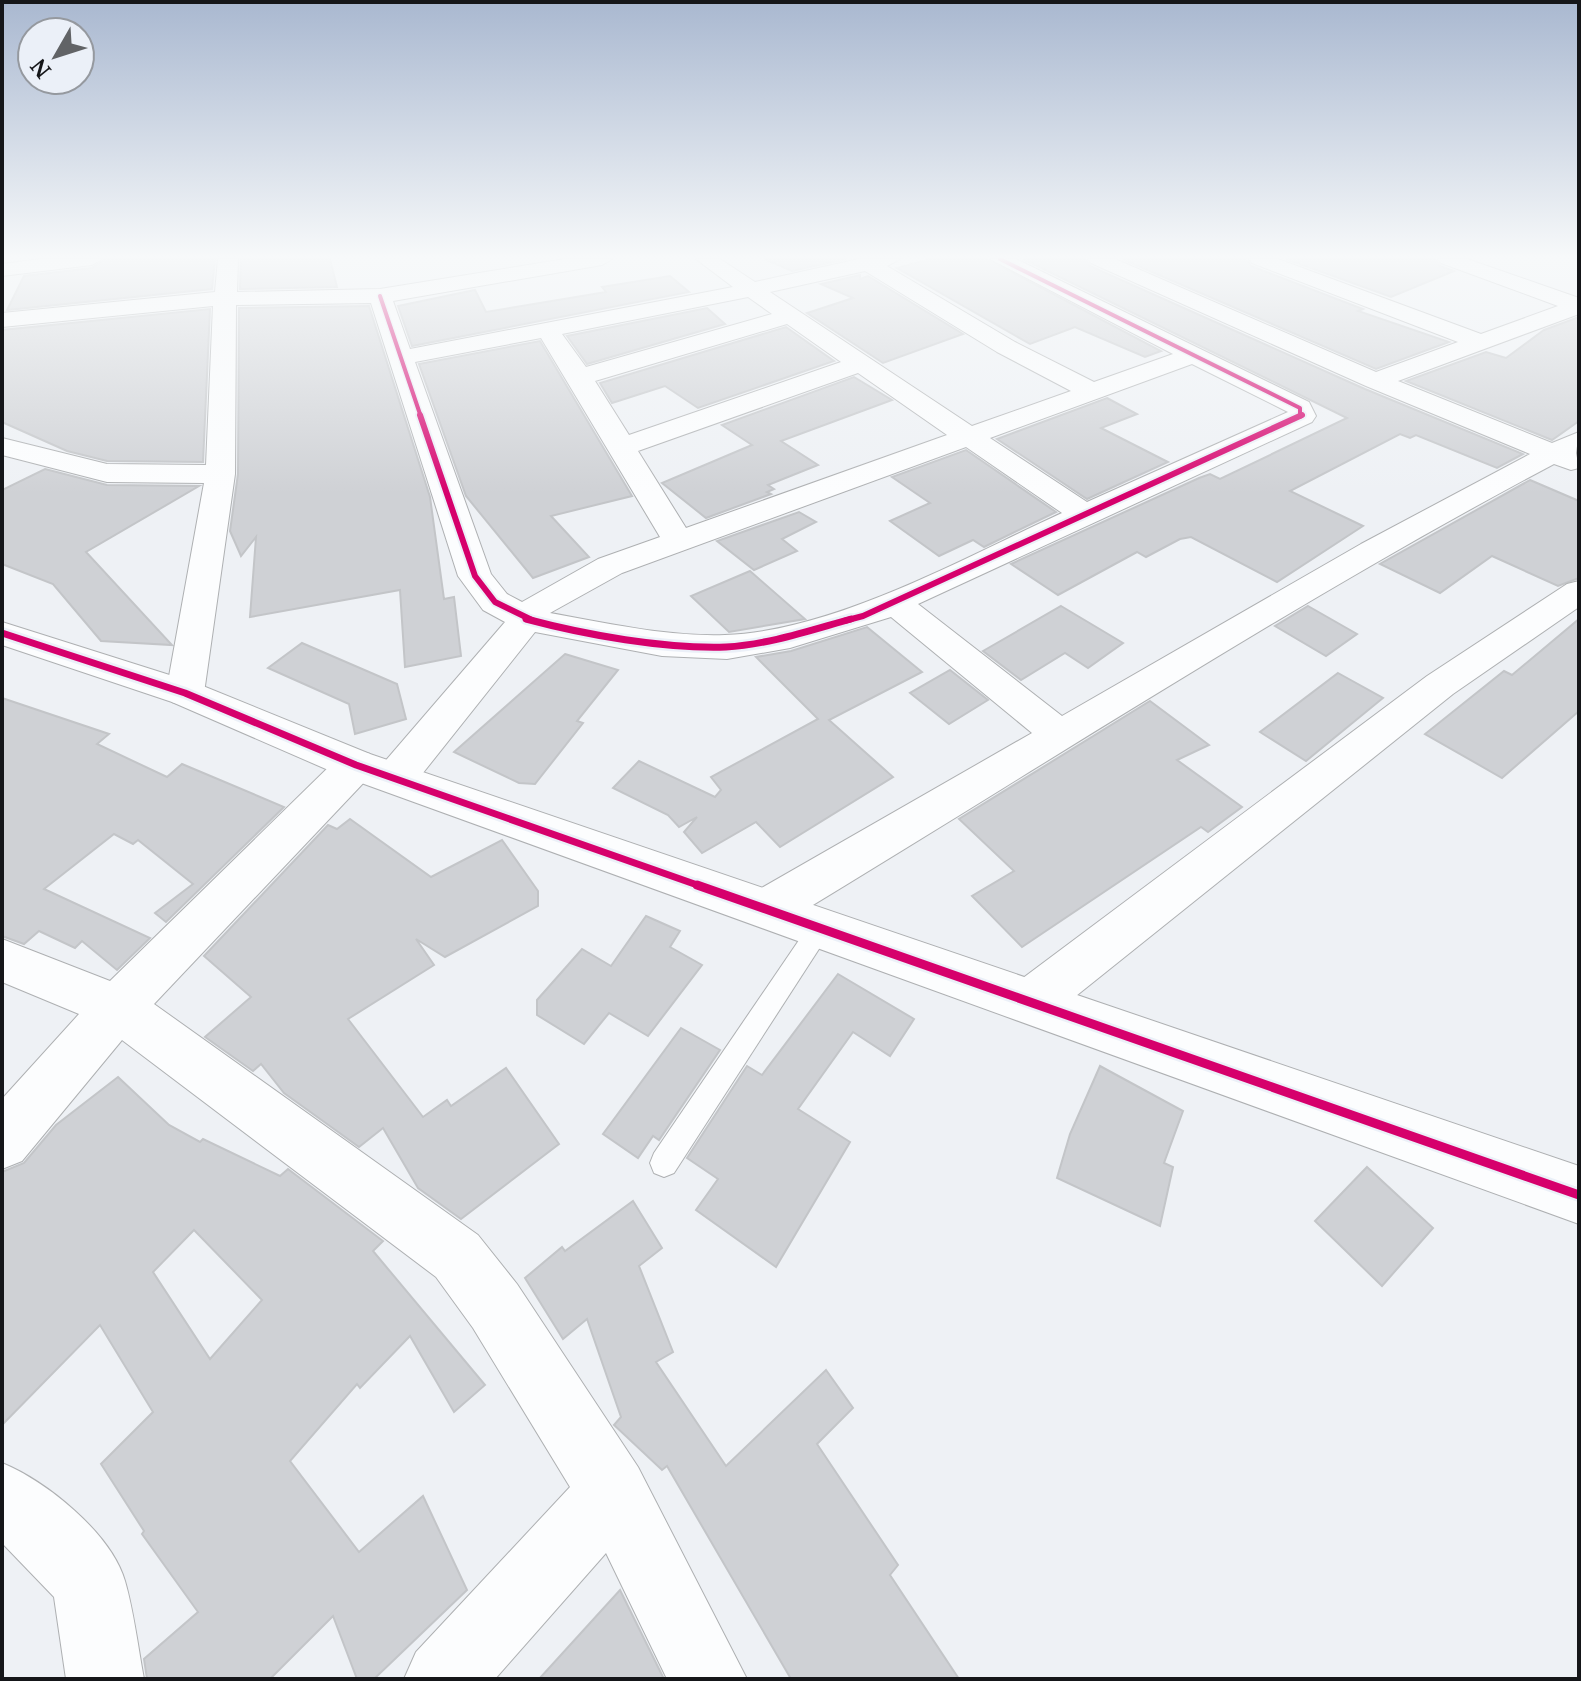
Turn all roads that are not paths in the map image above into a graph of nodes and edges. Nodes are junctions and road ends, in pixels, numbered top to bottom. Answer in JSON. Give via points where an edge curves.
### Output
{"nodes":[{"id":1,"x":224,"y":337,"type":"edge"},
{"id":2,"x":393,"y":337,"type":"edge"},
{"id":3,"x":513,"y":337,"type":"edge"},
{"id":4,"x":552,"y":337,"type":"edge"},
{"id":5,"x":716,"y":337,"type":"edge"},
{"id":6,"x":822,"y":337,"type":"edge"},
{"id":7,"x":992,"y":337,"type":"edge"},
{"id":8,"x":1186,"y":337,"type":"edge"},
{"id":9,"x":1194,"y":337,"type":"edge"},
{"id":10,"x":1276,"y":337,"type":"edge"},
{"id":11,"x":1468,"y":337,"type":"edge"},
{"id":12,"x":1493,"y":337,"type":"edge"},
{"id":13,"x":1480,"y":342,"type":"junction"},
{"id":14,"x":400,"y":358,"type":"junction"},
{"id":15,"x":861,"y":363,"type":"junction"},
{"id":16,"x":580,"y":377,"type":"junction"},
{"id":17,"x":1375,"y":381,"type":"junction"},
{"id":18,"x":1091,"y":391,"type":"junction"},
{"id":19,"x":967,"y":435,"type":"junction"},
{"id":20,"x":2,"y":446,"type":"edge"},
{"id":21,"x":620,"y":448,"type":"junction"},
{"id":22,"x":1570,"y":453,"type":"edge"},
{"id":23,"x":220,"y":474,"type":"junction"},
{"id":24,"x":1085,"y":515,"type":"junction"},
{"id":25,"x":678,"y":541,"type":"junction"},
{"id":26,"x":1579,"y":591,"type":"edge"},
{"id":27,"x":894,"y":602,"type":"junction"},
{"id":28,"x":527,"y":620,"type":"junction"},
{"id":29,"x":2,"y":633,"type":"edge"},
{"id":30,"x":185,"y":693,"type":"junction"},
{"id":31,"x":1059,"y":734,"type":"junction"},
{"id":32,"x":376,"y":771,"type":"junction"},
{"id":33,"x":768,"y":908,"type":"junction"},
{"id":34,"x":820,"y":928,"type":"junction"},
{"id":35,"x":2,"y":960,"type":"edge"},
{"id":36,"x":1033,"y":1000,"type":"junction"},
{"id":37,"x":118,"y":1007,"type":"junction"},
{"id":38,"x":2,"y":1141,"type":"edge"},
{"id":39,"x":664,"y":1163,"type":"dead end"},
{"id":40,"x":1579,"y":1195,"type":"edge"},
{"id":41,"x":613,"y":1492,"type":"junction"},
{"id":42,"x":2,"y":1498,"type":"edge"},
{"id":43,"x":105,"y":1679,"type":"edge"},
{"id":44,"x":443,"y":1679,"type":"edge"},
{"id":45,"x":708,"y":1679,"type":"edge"}],
"edges":[{"from":1,"to":23,"type":"street"},
{"from":2,"to":14,"type":"street"},
{"from":3,"to":14,"type":"street"},
{"from":4,"to":16,"type":"street"},
{"from":5,"to":16,"type":"street"},
{"from":6,"to":15,"type":"street"},
{"from":7,"to":18,"type":"street"},
{"from":8,"to":18,"type":"street"},
{"from":9,"to":24,"type":"street","via":[[1300,408],[1302,416]]},
{"from":10,"to":17,"type":"street"},
{"from":11,"to":13,"type":"street"},
{"from":12,"to":13,"type":"street"},
{"from":13,"to":17,"type":"street"},
{"from":14,"to":28,"type":"street","via":[[475,576],[495,602]]},
{"from":15,"to":19,"type":"street"},
{"from":15,"to":21,"type":"street"},
{"from":16,"to":21,"type":"street"},
{"from":17,"to":22,"type":"street"},
{"from":18,"to":19,"type":"street"},
{"from":19,"to":24,"type":"street"},
{"from":19,"to":25,"type":"street"},
{"from":20,"to":23,"type":"street","via":[[107,473]]},
{"from":21,"to":25,"type":"street"},
{"from":22,"to":31,"type":"street","via":[[1253,617]]},
{"from":23,"to":30,"type":"street"},
{"from":24,"to":27,"type":"street"},
{"from":25,"to":28,"type":"street","via":[[561,589]]},
{"from":26,"to":36,"type":"street","via":[[1440,685]]},
{"from":27,"to":28,"type":"street","via":[[790,636],[727,647],[662,644]]},
{"from":27,"to":31,"type":"street"},
{"from":28,"to":32,"type":"street"},
{"from":29,"to":30,"type":"street"},
{"from":30,"to":32,"type":"street"},
{"from":31,"to":33,"type":"street"},
{"from":32,"to":33,"type":"street"},
{"from":32,"to":37,"type":"street"},
{"from":33,"to":34,"type":"street"},
{"from":34,"to":36,"type":"street"},
{"from":34,"to":39,"type":"lane"},
{"from":35,"to":37,"type":"street"},
{"from":36,"to":40,"type":"street"},
{"from":37,"to":38,"type":"street"},
{"from":37,"to":41,"type":"street","via":[[457,1256],[495,1306]]},
{"from":41,"to":44,"type":"street"},
{"from":41,"to":45,"type":"street"},
{"from":42,"to":43,"type":"street","via":[[38,1526],[88,1580]]}]}
